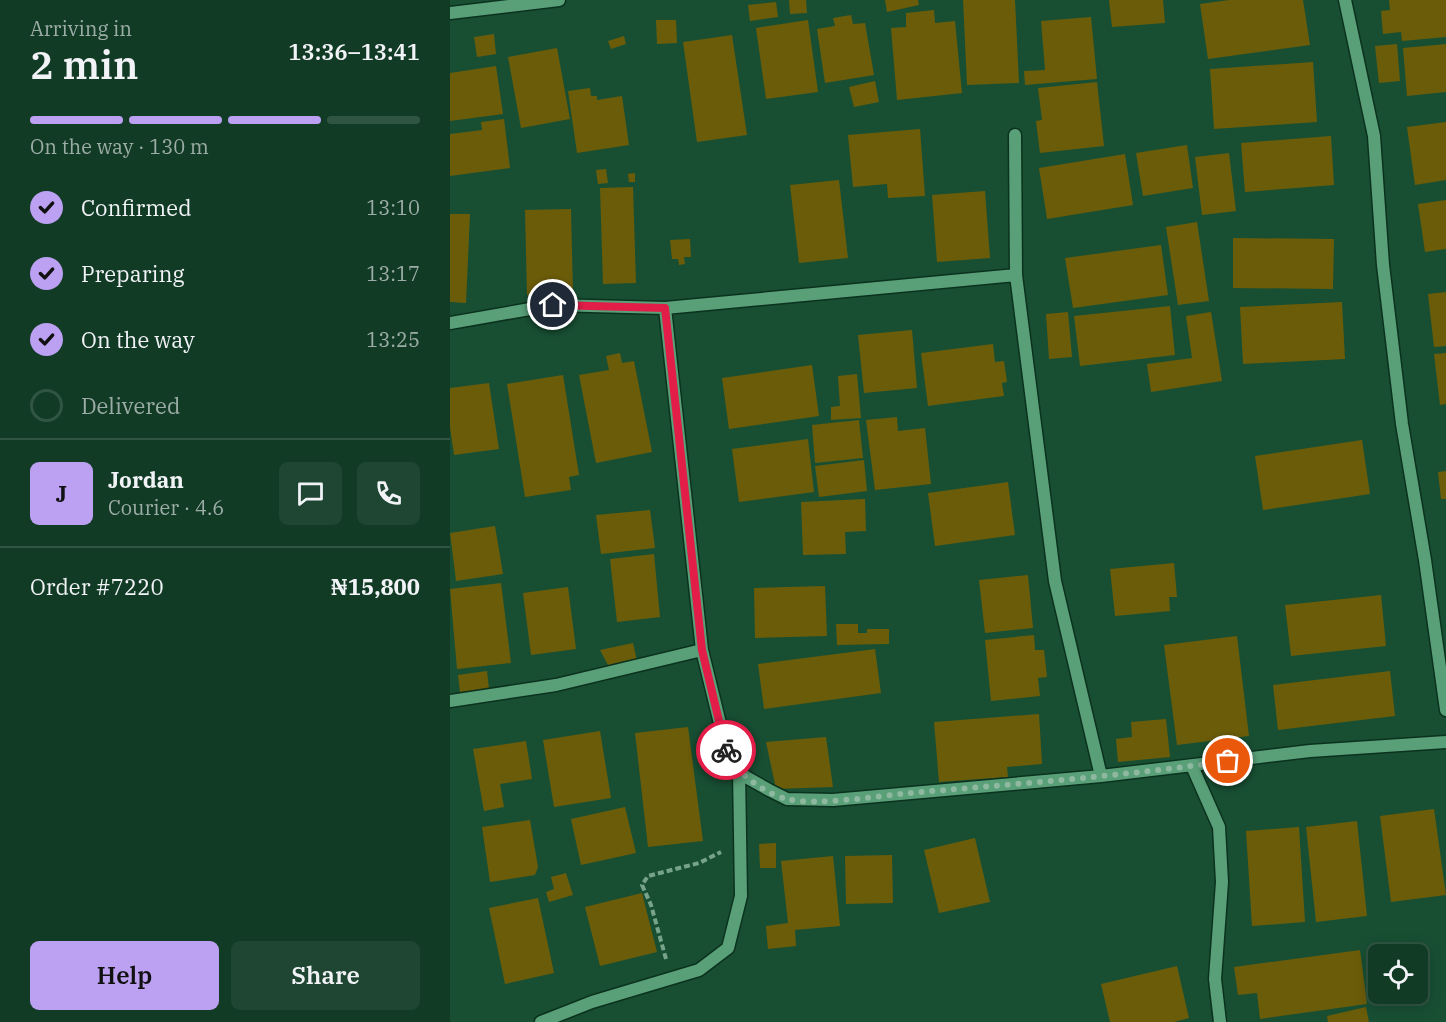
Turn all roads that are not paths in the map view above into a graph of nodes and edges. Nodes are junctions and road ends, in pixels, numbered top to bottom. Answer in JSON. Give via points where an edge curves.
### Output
{"nodes":[{"id":1,"x":559,"y":0,"type":"edge"},
{"id":2,"x":1346,"y":0,"type":"edge"},
{"id":3,"x":450,"y":13,"type":"edge"},
{"id":4,"x":1015,"y":135,"type":"dead end"},
{"id":5,"x":1016,"y":274,"type":"junction"},
{"id":6,"x":665,"y":308,"type":"junction"},
{"id":7,"x":450,"y":323,"type":"edge"},
{"id":8,"x":702,"y":650,"type":"junction"},
{"id":9,"x":450,"y":700,"type":"edge"},
{"id":10,"x":1446,"y":710,"type":"edge"},
{"id":11,"x":1446,"y":742,"type":"edge"},
{"id":12,"x":1192,"y":766,"type":"junction"},
{"id":13,"x":740,"y":771,"type":"junction"},
{"id":14,"x":1101,"y":776,"type":"junction"},
{"id":15,"x":541,"y":1022,"type":"edge"},
{"id":16,"x":1220,"y":1022,"type":"edge"}],
"edges":[{"from":1,"to":3,"type":"street"},
{"from":2,"to":10,"type":"street","via":[[1374,136],[1383,265],[1402,424]]},
{"from":4,"to":5,"type":"street"},
{"from":5,"to":6,"type":"street"},
{"from":5,"to":14,"type":"street","via":[[1055,581]]},
{"from":6,"to":7,"type":"street","via":[[553,305]]},
{"from":6,"to":8,"type":"street"},
{"from":8,"to":9,"type":"street","via":[[556,685]]},
{"from":8,"to":13,"type":"street","via":[[729,760]]},
{"from":11,"to":12,"type":"street","via":[[1310,751]]},
{"from":12,"to":14,"type":"street"},
{"from":12,"to":16,"type":"street","via":[[1219,827],[1222,882],[1215,979]]},
{"from":13,"to":14,"type":"street","via":[[787,799],[833,800]]},
{"from":13,"to":15,"type":"street","via":[[741,896],[728,948],[699,970],[592,1002]]}]}
